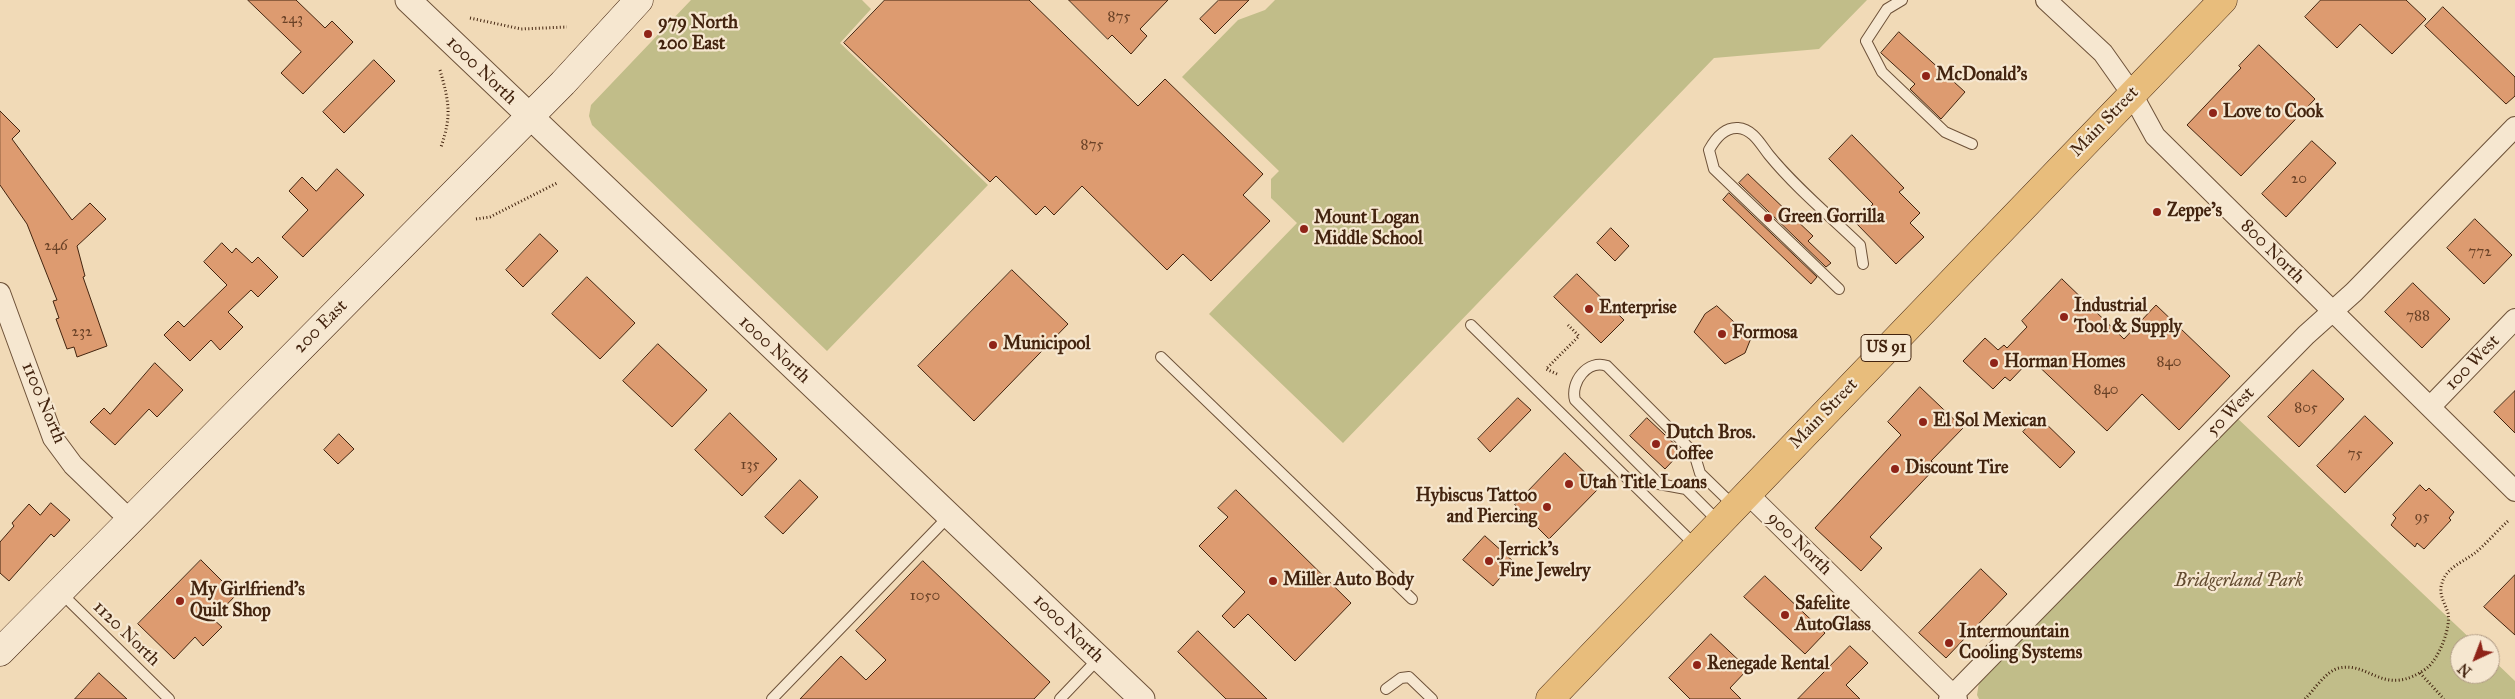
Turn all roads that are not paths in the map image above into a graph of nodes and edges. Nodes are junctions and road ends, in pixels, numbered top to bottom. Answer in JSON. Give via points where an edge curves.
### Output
{"nodes":[{"id":1,"x":408,"y":0,"type":"edge"},
{"id":2,"x":639,"y":0,"type":"edge"},
{"id":3,"x":1902,"y":0,"type":"edge"},
{"id":4,"x":2046,"y":0,"type":"edge"},
{"id":5,"x":2223,"y":0,"type":"edge"},
{"id":6,"x":2132,"y":94,"type":"junction"},
{"id":7,"x":529,"y":117,"type":"junction"},
{"id":8,"x":2515,"y":127,"type":"edge"},
{"id":9,"x":1972,"y":144,"type":"dead end"},
{"id":10,"x":1863,"y":264,"type":"dead end"},
{"id":11,"x":1839,"y":289,"type":"dead end"},
{"id":12,"x":0,"y":293,"type":"edge"},
{"id":13,"x":2332,"y":311,"type":"junction"},
{"id":14,"x":2515,"y":319,"type":"edge"},
{"id":15,"x":1471,"y":325,"type":"dead end"},
{"id":16,"x":1161,"y":357,"type":"dead end"},
{"id":17,"x":2430,"y":407,"type":"junction"},
{"id":18,"x":2515,"y":491,"type":"edge"},
{"id":19,"x":1734,"y":508,"type":"junction"},
{"id":20,"x":949,"y":516,"type":"junction"},
{"id":21,"x":130,"y":520,"type":"junction"},
{"id":22,"x":1697,"y":546,"type":"junction"},
{"id":23,"x":60,"y":591,"type":"junction"},
{"id":24,"x":1412,"y":599,"type":"dead end"},
{"id":25,"x":0,"y":652,"type":"edge"},
{"id":26,"x":1099,"y":658,"type":"junction"},
{"id":27,"x":1386,"y":689,"type":"dead end"},
{"id":28,"x":1953,"y":698,"type":"edge"},
{"id":29,"x":169,"y":699,"type":"edge"},
{"id":30,"x":772,"y":699,"type":"edge"},
{"id":31,"x":1060,"y":699,"type":"edge"},
{"id":32,"x":1142,"y":699,"type":"edge"},
{"id":33,"x":1432,"y":699,"type":"edge"},
{"id":34,"x":1550,"y":699,"type":"edge"}],
"edges":[{"from":1,"to":7,"type":"street","name":"1000 North"},
{"from":2,"to":7,"type":"main road","name":"200 East"},
{"from":3,"to":9,"type":"lane","via":[[1887,9],[1866,41],[1882,72],[1896,86],[1945,132]]},
{"from":4,"to":6,"type":"street","name":"800 North","via":[[2098,47]]},
{"from":5,"to":6,"type":"main road","name":"Main Street","number":"US 91"},
{"from":6,"to":13,"type":"street","name":"800 North","via":[[2155,136]]},
{"from":6,"to":19,"type":"main road","name":"Main Street","number":"US 91"},
{"from":7,"to":20,"type":"street","name":"1000 North"},
{"from":7,"to":21,"type":"main road","name":"200 East"},
{"from":8,"to":13,"type":"street","name":"50 West"},
{"from":10,"to":11,"type":"lane","via":[[1860,245],[1770,157],[1752,134],[1739,128],[1728,130],[1716,138],[1709,150],[1714,169]]},
{"from":12,"to":21,"type":"street","name":"1100 North","via":[[54,438],[73,465]]},
{"from":13,"to":17,"type":"street","name":"800 North"},
{"from":13,"to":28,"type":"street","name":"50 West"},
{"from":14,"to":17,"type":"street","name":"100 West"},
{"from":15,"to":22,"type":"lane"},
{"from":16,"to":24,"type":"lane"},
{"from":17,"to":18,"type":"street","name":"800 North"},
{"from":19,"to":19,"type":"lane","via":[[1700,474],[1694,453],[1607,366],[1599,363],[1590,366],[1572,390],[1575,400],[1659,484],[1686,488]]},
{"from":19,"to":22,"type":"main road","name":"Main Street","number":"US 91"},
{"from":19,"to":28,"type":"street","name":"900 North"},
{"from":20,"to":26,"type":"street","name":"1000 North"},
{"from":20,"to":30,"type":"lane"},
{"from":21,"to":23,"type":"main road","name":"200 East"},
{"from":22,"to":34,"type":"main road","name":"Main Street","number":"US 91"},
{"from":23,"to":25,"type":"main road","name":"200 East"},
{"from":23,"to":29,"type":"lane","name":"1120 North"},
{"from":26,"to":31,"type":"lane"},
{"from":26,"to":32,"type":"street","name":"1000 North"},
{"from":27,"to":33,"type":"lane","via":[[1401,678],[1409,677]]}]}
